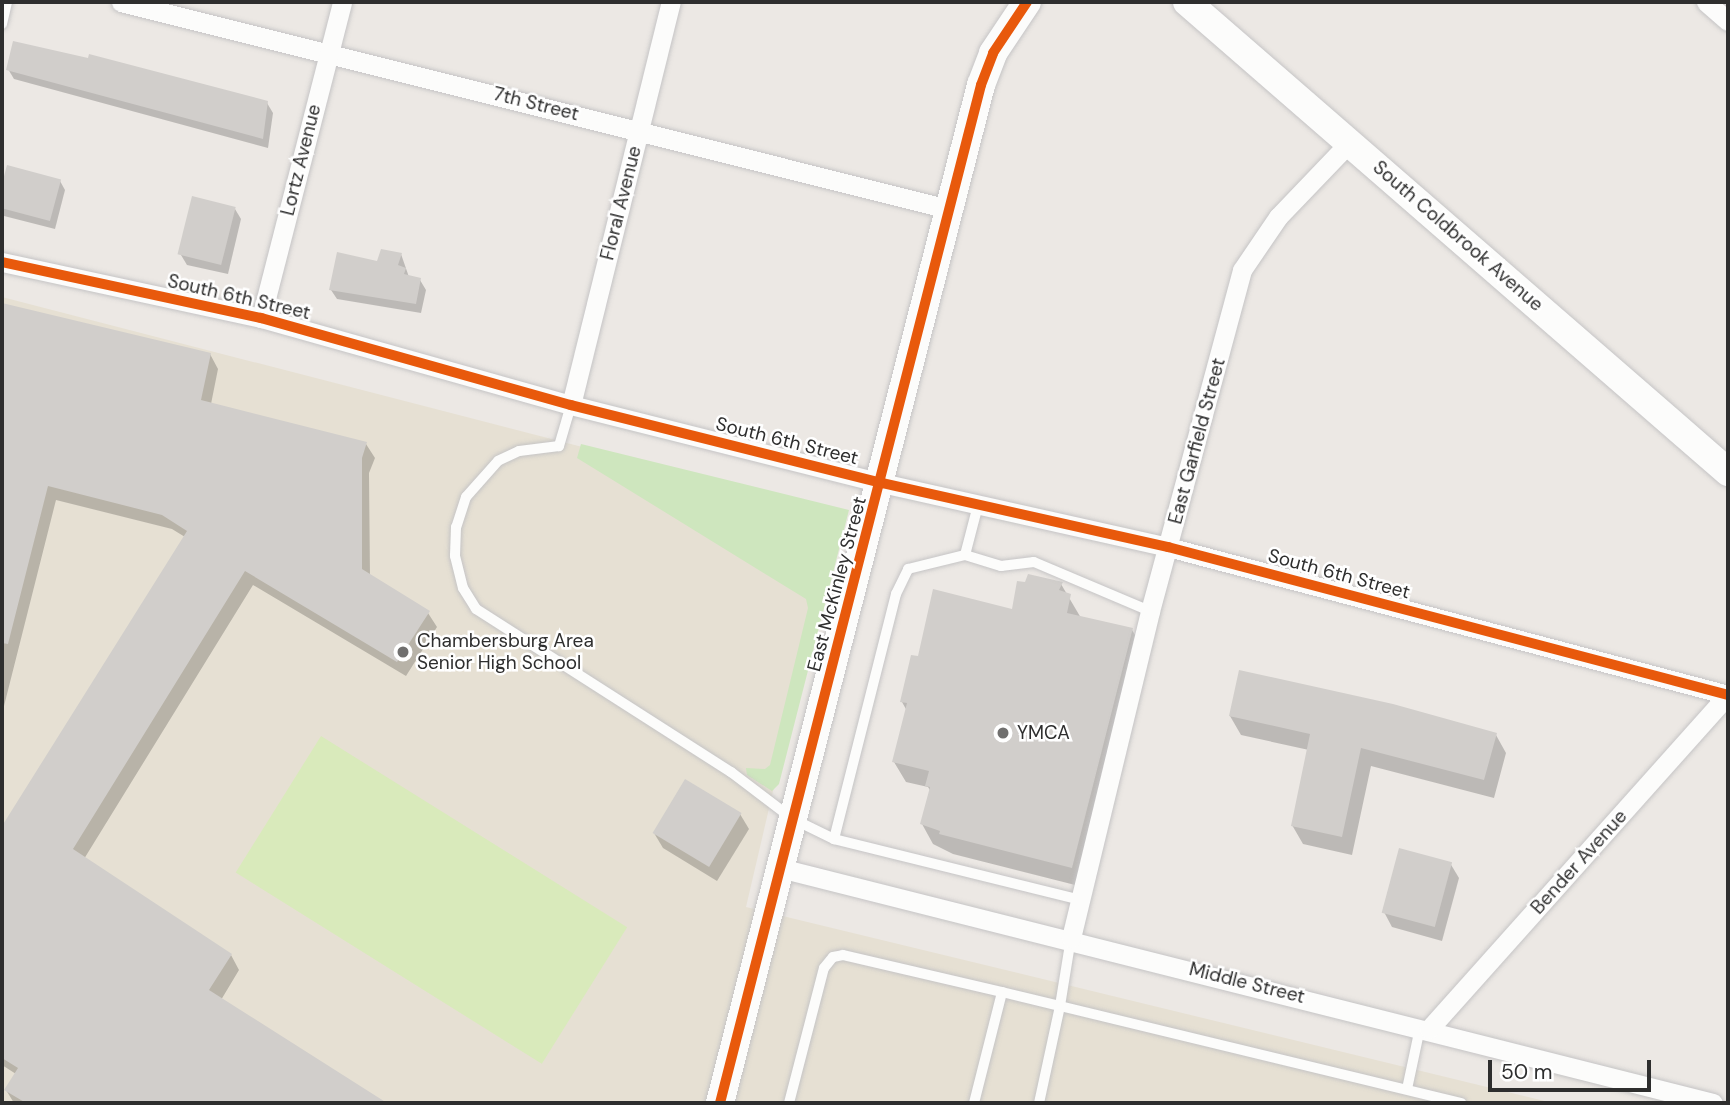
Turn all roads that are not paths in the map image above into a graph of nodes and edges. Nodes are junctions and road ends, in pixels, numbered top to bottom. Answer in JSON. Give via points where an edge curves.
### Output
{"nodes":[{"id":1,"x":7,"y":2,"type":"edge"},
{"id":2,"x":121,"y":2,"type":"edge"},
{"id":3,"x":342,"y":2,"type":"edge"},
{"id":4,"x":671,"y":2,"type":"edge"},
{"id":5,"x":1027,"y":2,"type":"edge"},
{"id":6,"x":1187,"y":2,"type":"edge"},
{"id":7,"x":1706,"y":2,"type":"edge"},
{"id":8,"x":1728,"y":22,"type":"edge"},
{"id":9,"x":2,"y":24,"type":"edge"},
{"id":10,"x":329,"y":51,"type":"junction"},
{"id":11,"x":638,"y":130,"type":"junction"},
{"id":12,"x":1350,"y":142,"type":"junction"},
{"id":13,"x":949,"y":209,"type":"junction"},
{"id":14,"x":2,"y":261,"type":"edge"},
{"id":15,"x":261,"y":318,"type":"junction"},
{"id":16,"x":571,"y":405,"type":"junction"},
{"id":17,"x":1728,"y":472,"type":"edge"},
{"id":18,"x":882,"y":483,"type":"junction"},
{"id":19,"x":978,"y":505,"type":"junction"},
{"id":20,"x":1168,"y":547,"type":"junction"},
{"id":21,"x":965,"y":555,"type":"junction"},
{"id":22,"x":1150,"y":611,"type":"junction"},
{"id":23,"x":1728,"y":695,"type":"edge"},
{"id":24,"x":793,"y":819,"type":"junction"},
{"id":25,"x":834,"y":839,"type":"junction"},
{"id":26,"x":780,"y":868,"type":"junction"},
{"id":27,"x":1082,"y":900,"type":"junction"},
{"id":28,"x":1071,"y":938,"type":"junction"},
{"id":29,"x":1002,"y":992,"type":"junction"},
{"id":30,"x":1060,"y":1006,"type":"junction"},
{"id":31,"x":1425,"y":1028,"type":"junction"},
{"id":32,"x":1407,"y":1089,"type":"junction"},
{"id":33,"x":720,"y":1103,"type":"edge"},
{"id":34,"x":789,"y":1103,"type":"edge"},
{"id":35,"x":974,"y":1103,"type":"edge"},
{"id":36,"x":1039,"y":1103,"type":"edge"},
{"id":37,"x":1461,"y":1103,"type":"edge"},
{"id":38,"x":1713,"y":1103,"type":"edge"}],
"edges":[{"from":1,"to":9,"type":"lane"},
{"from":2,"to":10,"type":"street","name":"7th Street"},
{"from":3,"to":10,"type":"street","name":"Lortz Avenue"},
{"from":4,"to":11,"type":"street","name":"Floral Avenue"},
{"from":5,"to":13,"type":"street","name":"East McKinley Street","via":[[993,53]]},
{"from":6,"to":12,"type":"street","name":"South Coldbrook Avenue"},
{"from":7,"to":8,"type":"street"},
{"from":10,"to":11,"type":"street","name":"7th Street"},
{"from":10,"to":15,"type":"street","name":"Lortz Avenue"},
{"from":11,"to":13,"type":"street","name":"7th Street"},
{"from":11,"to":16,"type":"street","name":"Floral Avenue"},
{"from":12,"to":17,"type":"street","name":"South Coldbrook Avenue"},
{"from":12,"to":20,"type":"street","name":"East Garfield Street","via":[[1278,217],[1242,270]]},
{"from":13,"to":18,"type":"street","name":"East McKinley Street"},
{"from":14,"to":15,"type":"street","name":"South 6th Street"},
{"from":15,"to":16,"type":"street","name":"South 6th Street"},
{"from":16,"to":18,"type":"street","name":"South 6th Street"},
{"from":16,"to":24,"type":"lane","via":[[559,446],[519,451],[498,461],[466,497],[456,527],[455,556],[469,598],[489,620],[731,772]]},
{"from":18,"to":19,"type":"street","name":"South 6th Street"},
{"from":18,"to":24,"type":"street","name":"East McKinley Street"},
{"from":19,"to":20,"type":"street","name":"South 6th Street"},
{"from":19,"to":21,"type":"lane"},
{"from":20,"to":22,"type":"street","name":"East Garfield Street"},
{"from":20,"to":23,"type":"street","name":"South 6th Street"},
{"from":21,"to":22,"type":"lane","via":[[1001,566],[1034,562]]},
{"from":21,"to":25,"type":"lane","via":[[908,569],[896,594]]},
{"from":22,"to":27,"type":"street","name":"East Garfield Street"},
{"from":23,"to":31,"type":"street","name":"Bender Avenue"},
{"from":24,"to":25,"type":"lane"},
{"from":24,"to":26,"type":"street","name":"East McKinley Street"},
{"from":25,"to":27,"type":"lane"},
{"from":26,"to":28,"type":"street","name":"Middle Street"},
{"from":26,"to":33,"type":"street","name":"East McKinley Street"},
{"from":27,"to":28,"type":"street","name":"East Garfield Street"},
{"from":28,"to":30,"type":"lane"},
{"from":28,"to":31,"type":"street","name":"Middle Street"},
{"from":29,"to":30,"type":"lane"},
{"from":29,"to":34,"type":"lane","via":[[843,955],[833,957],[824,968]]},
{"from":29,"to":35,"type":"lane"},
{"from":30,"to":32,"type":"lane"},
{"from":30,"to":36,"type":"lane"},
{"from":31,"to":32,"type":"lane"},
{"from":31,"to":38,"type":"street","name":"Middle Street"},
{"from":32,"to":37,"type":"lane"}]}
